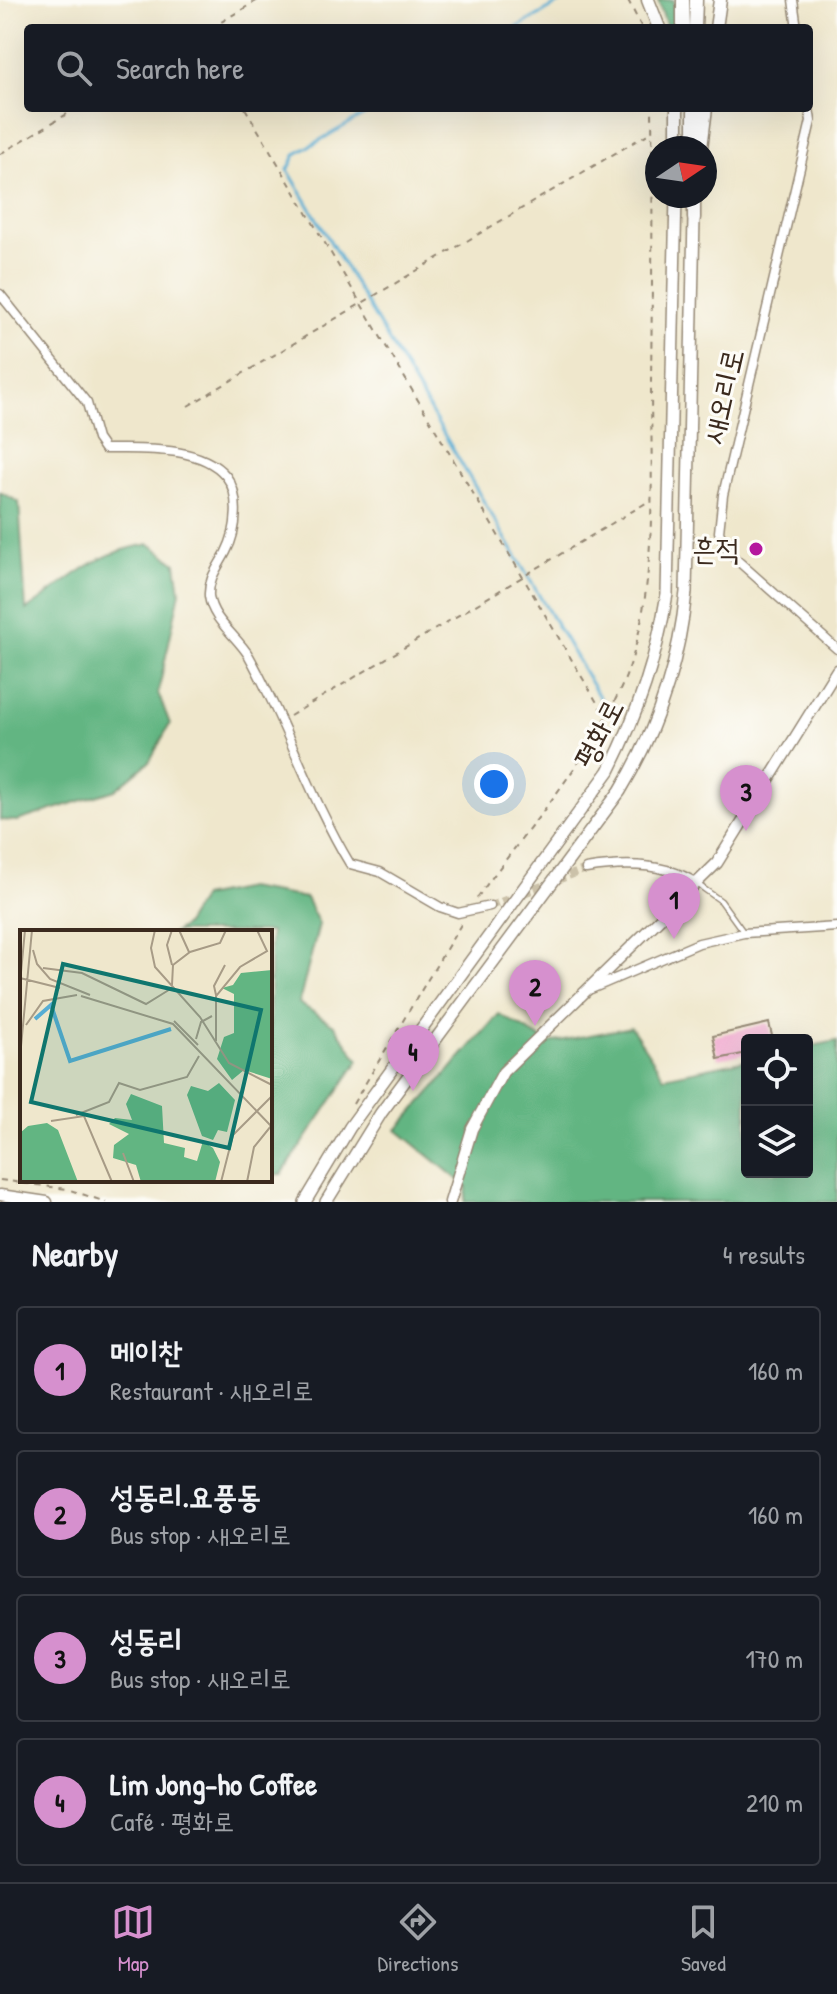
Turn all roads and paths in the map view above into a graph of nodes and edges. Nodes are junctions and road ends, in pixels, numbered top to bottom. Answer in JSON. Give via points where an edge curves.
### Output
{"nodes":[{"id":1,"x":258,"y":0,"type":"edge"},
{"id":2,"x":628,"y":0,"type":"edge"},
{"id":3,"x":648,"y":0,"type":"edge"},
{"id":4,"x":683,"y":0,"type":"edge"},
{"id":5,"x":696,"y":0,"type":"edge"},
{"id":6,"x":720,"y":0,"type":"edge"},
{"id":7,"x":793,"y":0,"type":"edge"},
{"id":8,"x":218,"y":24,"type":"edge"},
{"id":9,"x":640,"y":24,"type":"edge"},
{"id":10,"x":657,"y":24,"type":"edge"},
{"id":11,"x":683,"y":24,"type":"edge"},
{"id":12,"x":695,"y":24,"type":"edge"},
{"id":13,"x":717,"y":24,"type":"edge"},
{"id":14,"x":796,"y":24,"type":"edge"},
{"id":15,"x":70,"y":112,"type":"edge"},
{"id":16,"x":247,"y":112,"type":"edge"},
{"id":17,"x":652,"y":112,"type":"edge"},
{"id":18,"x":676,"y":112,"type":"edge"},
{"id":19,"x":694,"y":112,"type":"edge"},
{"id":20,"x":706,"y":112,"type":"edge"},
{"id":21,"x":810,"y":112,"type":"edge"},
{"id":22,"x":652,"y":132,"type":"junction"},
{"id":23,"x":677,"y":136,"type":"edge"},
{"id":24,"x":694,"y":136,"type":"edge"},
{"id":25,"x":702,"y":136,"type":"edge"},
{"id":26,"x":0,"y":154,"type":"edge"},
{"id":27,"x":676,"y":208,"type":"edge"},
{"id":28,"x":694,"y":208,"type":"edge"},
{"id":29,"x":694,"y":218,"type":"joint"},
{"id":30,"x":0,"y":294,"type":"edge"},
{"id":31,"x":363,"y":303,"type":"junction"},
{"id":32,"x":188,"y":406,"type":"dead end"},
{"id":33,"x":651,"y":500,"type":"junction"},
{"id":34,"x":523,"y":578,"type":"junction"},
{"id":35,"x":837,"y":649,"type":"edge"},
{"id":36,"x":837,"y":670,"type":"edge"},
{"id":37,"x":605,"y":716,"type":"junction"},
{"id":38,"x":279,"y":723,"type":"junction"},
{"id":39,"x":586,"y":869,"type":"tunnel mouth"},
{"id":40,"x":697,"y":884,"type":"junction"},
{"id":41,"x":490,"y":906,"type":"tunnel mouth"},
{"id":42,"x":467,"y":912,"type":"junction"},
{"id":43,"x":837,"y":927,"type":"edge"},
{"id":44,"x":744,"y":933,"type":"junction"},
{"id":45,"x":586,"y":990,"type":"junction"},
{"id":46,"x":397,"y":1030,"type":"dead end"},
{"id":47,"x":0,"y":1180,"type":"edge"},
{"id":48,"x":0,"y":1195,"type":"edge"},
{"id":49,"x":47,"y":1202,"type":"edge"},
{"id":50,"x":106,"y":1202,"type":"edge"},
{"id":51,"x":305,"y":1202,"type":"edge"},
{"id":52,"x":326,"y":1202,"type":"edge"},
{"id":53,"x":450,"y":1202,"type":"edge"}],
"edges":[{"from":1,"to":8,"type":"path"},
{"from":2,"to":9,"type":"path"},
{"from":3,"to":10,"type":"highway"},
{"from":4,"to":11,"type":"highway"},
{"from":5,"to":12,"type":"highway"},
{"from":6,"to":13,"type":"highway"},
{"from":7,"to":14,"type":"street"},
{"from":15,"to":26,"type":"path"},
{"from":16,"to":31,"type":"path"},
{"from":17,"to":22,"type":"path"},
{"from":18,"to":23,"type":"highway"},
{"from":19,"to":24,"type":"highway"},
{"from":20,"to":25,"type":"highway"},
{"from":21,"to":35,"type":"street","name":"새오리로","via":[[719,532],[739,564]]},
{"from":22,"to":31,"type":"path"},
{"from":22,"to":33,"type":"path"},
{"from":27,"to":51,"type":"main road","name":"평화로","via":[[667,594],[658,648],[638,713],[609,771],[399,1057]]},
{"from":28,"to":29,"type":"highway"},
{"from":29,"to":52,"type":"main road","name":"평화로","via":[[686,592],[677,651],[658,714],[620,791],[381,1113]]},
{"from":30,"to":38,"type":"street","via":[[87,403],[104,449],[190,456],[214,464],[228,478],[236,499],[235,520],[227,550],[214,569],[212,609],[248,655]]},
{"from":31,"to":32,"type":"path"},
{"from":31,"to":34,"type":"path"},
{"from":33,"to":34,"type":"path"},
{"from":33,"to":37,"type":"path","via":[[637,636],[622,686]]},
{"from":34,"to":37,"type":"path"},
{"from":34,"to":38,"type":"path"},
{"from":36,"to":40,"type":"street","via":[[730,846]]},
{"from":37,"to":42,"type":"path","via":[[568,780]]},
{"from":38,"to":42,"type":"street","via":[[320,815],[350,864],[401,882],[440,907]]},
{"from":39,"to":40,"type":"street","via":[[660,869]]},
{"from":40,"to":44,"type":"lane","via":[[721,901]]},
{"from":40,"to":45,"type":"street"},
{"from":41,"to":42,"type":"street"},
{"from":42,"to":46,"type":"path"},
{"from":43,"to":44,"type":"street"},
{"from":44,"to":45,"type":"street","via":[[660,957]]},
{"from":45,"to":53,"type":"street","via":[[491,1089],[472,1129]]},
{"from":47,"to":50,"type":"path","via":[[67,1189]]},
{"from":48,"to":49,"type":"street"}]}
